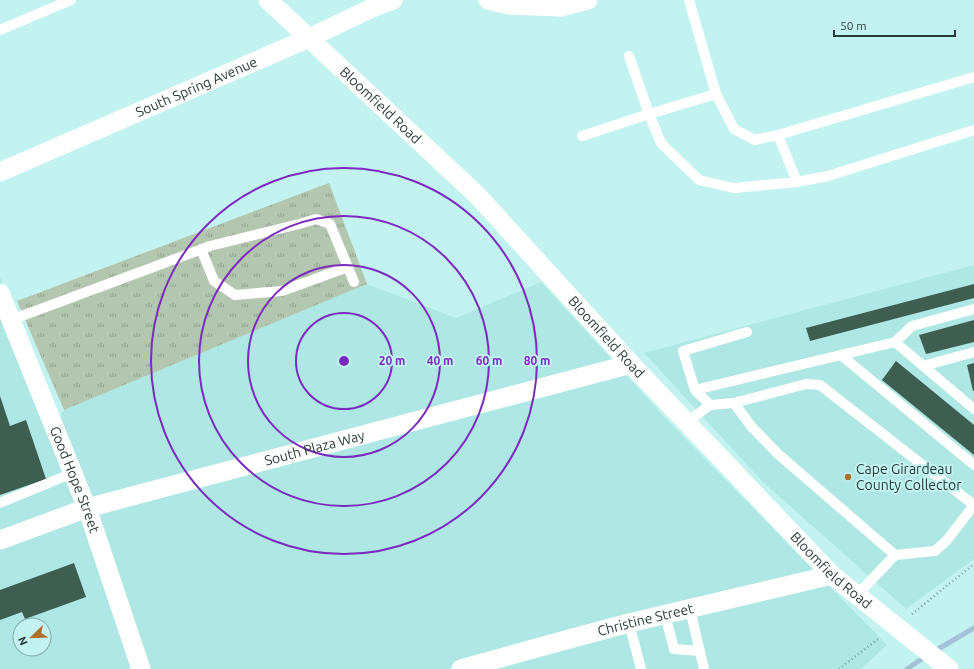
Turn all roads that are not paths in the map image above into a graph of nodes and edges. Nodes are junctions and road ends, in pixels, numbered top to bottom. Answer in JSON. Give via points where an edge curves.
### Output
{"nodes":[{"id":1,"x":71,"y":0,"type":"edge"},
{"id":2,"x":268,"y":0,"type":"edge"},
{"id":3,"x":393,"y":0,"type":"edge"},
{"id":4,"x":488,"y":0,"type":"edge"},
{"id":5,"x":588,"y":0,"type":"edge"},
{"id":6,"x":689,"y":0,"type":"edge"},
{"id":7,"x":562,"y":4,"type":"edge"},
{"id":8,"x":0,"y":30,"type":"edge"},
{"id":9,"x":309,"y":38,"type":"junction"},
{"id":10,"x":628,"y":56,"type":"dead end"},
{"id":11,"x":974,"y":77,"type":"edge"},
{"id":12,"x":716,"y":94,"type":"junction"},
{"id":13,"x":649,"y":114,"type":"junction"},
{"id":14,"x":974,"y":130,"type":"edge"},
{"id":15,"x":778,"y":135,"type":"junction"},
{"id":16,"x":582,"y":136,"type":"dead end"},
{"id":17,"x":0,"y":172,"type":"edge"},
{"id":18,"x":797,"y":182,"type":"junction"},
{"id":19,"x":201,"y":249,"type":"junction"},
{"id":20,"x":348,"y":267,"type":"junction"},
{"id":21,"x":354,"y":282,"type":"dead end"},
{"id":22,"x":0,"y":293,"type":"edge"},
{"id":23,"x":974,"y":309,"type":"edge"},
{"id":24,"x":11,"y":320,"type":"junction"},
{"id":25,"x":748,"y":332,"type":"dead end"},
{"id":26,"x":895,"y":342,"type":"junction"},
{"id":27,"x":974,"y":352,"type":"edge"},
{"id":28,"x":842,"y":356,"type":"junction"},
{"id":29,"x":631,"y":364,"type":"junction"},
{"id":30,"x":923,"y":366,"type":"junction"},
{"id":31,"x":695,"y":390,"type":"junction"},
{"id":32,"x":734,"y":403,"type":"junction"},
{"id":33,"x":710,"y":405,"type":"junction"},
{"id":34,"x":973,"y":408,"type":"edge"},
{"id":35,"x":687,"y":422,"type":"junction"},
{"id":36,"x":974,"y":464,"type":"edge"},
{"id":37,"x":73,"y":473,"type":"junction"},
{"id":38,"x":0,"y":503,"type":"edge"},
{"id":39,"x":87,"y":508,"type":"junction"},
{"id":40,"x":0,"y":540,"type":"edge"},
{"id":41,"x":895,"y":555,"type":"junction"},
{"id":42,"x":832,"y":575,"type":"junction"},
{"id":43,"x":857,"y":595,"type":"junction"},
{"id":44,"x":690,"y":609,"type":"junction"},
{"id":45,"x":665,"y":615,"type":"junction"},
{"id":46,"x":629,"y":624,"type":"junction"},
{"id":47,"x":700,"y":651,"type":"junction"},
{"id":48,"x":141,"y":669,"type":"edge"},
{"id":49,"x":461,"y":669,"type":"edge"},
{"id":50,"x":641,"y":669,"type":"edge"},
{"id":51,"x":704,"y":669,"type":"edge"},
{"id":52,"x":949,"y":669,"type":"edge"}],
"edges":[{"from":1,"to":8,"type":"lane"},
{"from":2,"to":9,"type":"street","name":"Bloomfield Road"},
{"from":3,"to":9,"type":"street","name":"South Spring Avenue"},
{"from":4,"to":7,"type":"street","via":[[509,5]]},
{"from":5,"to":7,"type":"street"},
{"from":6,"to":12,"type":"lane"},
{"from":9,"to":17,"type":"street","name":"South Spring Avenue"},
{"from":9,"to":29,"type":"street","name":"Bloomfield Road","via":[[477,195]]},
{"from":10,"to":13,"type":"lane"},
{"from":11,"to":15,"type":"lane"},
{"from":12,"to":13,"type":"lane"},
{"from":12,"to":15,"type":"lane","via":[[734,129],[755,140]]},
{"from":13,"to":16,"type":"lane"},
{"from":13,"to":18,"type":"lane","via":[[661,143],[698,180],[734,188]]},
{"from":14,"to":18,"type":"lane","via":[[828,176]]},
{"from":15,"to":18,"type":"lane"},
{"from":19,"to":20,"type":"lane","via":[[214,281],[235,295],[282,291]]},
{"from":19,"to":20,"type":"lane","via":[[316,218],[330,224]]},
{"from":19,"to":24,"type":"lane"},
{"from":20,"to":21,"type":"lane"},
{"from":22,"to":24,"type":"street","name":"Good Hope Street"},
{"from":23,"to":26,"type":"lane","via":[[912,326]]},
{"from":24,"to":37,"type":"street","name":"Good Hope Street"},
{"from":25,"to":31,"type":"lane","via":[[683,351]]},
{"from":26,"to":28,"type":"lane"},
{"from":26,"to":30,"type":"lane"},
{"from":27,"to":30,"type":"lane"},
{"from":28,"to":31,"type":"lane"},
{"from":28,"to":36,"type":"lane"},
{"from":29,"to":35,"type":"street","name":"Bloomfield Road"},
{"from":29,"to":39,"type":"street","name":"South Plaza Way"},
{"from":30,"to":34,"type":"lane"},
{"from":31,"to":33,"type":"lane"},
{"from":32,"to":33,"type":"lane"},
{"from":32,"to":41,"type":"lane","via":[[778,454]]},
{"from":32,"to":41,"type":"lane","via":[[806,384],[820,385],[974,506],[947,540],[935,550]]},
{"from":33,"to":35,"type":"lane"},
{"from":35,"to":42,"type":"street","name":"Bloomfield Road"},
{"from":37,"to":38,"type":"lane"},
{"from":37,"to":39,"type":"street","name":"Good Hope Street"},
{"from":39,"to":40,"type":"street","name":"South Plaza Way"},
{"from":39,"to":48,"type":"street","name":"Good Hope Street"},
{"from":41,"to":43,"type":"lane"},
{"from":42,"to":43,"type":"street","name":"Bloomfield Road"},
{"from":42,"to":44,"type":"street","name":"Christine Street"},
{"from":43,"to":52,"type":"street","name":"Bloomfield Road"},
{"from":44,"to":45,"type":"street","name":"Christine Street"},
{"from":44,"to":47,"type":"lane"},
{"from":45,"to":46,"type":"street","name":"Christine Street"},
{"from":45,"to":47,"type":"lane","via":[[674,649]]},
{"from":46,"to":49,"type":"street","name":"Christine Street"},
{"from":46,"to":50,"type":"lane"},
{"from":47,"to":51,"type":"lane"}]}
